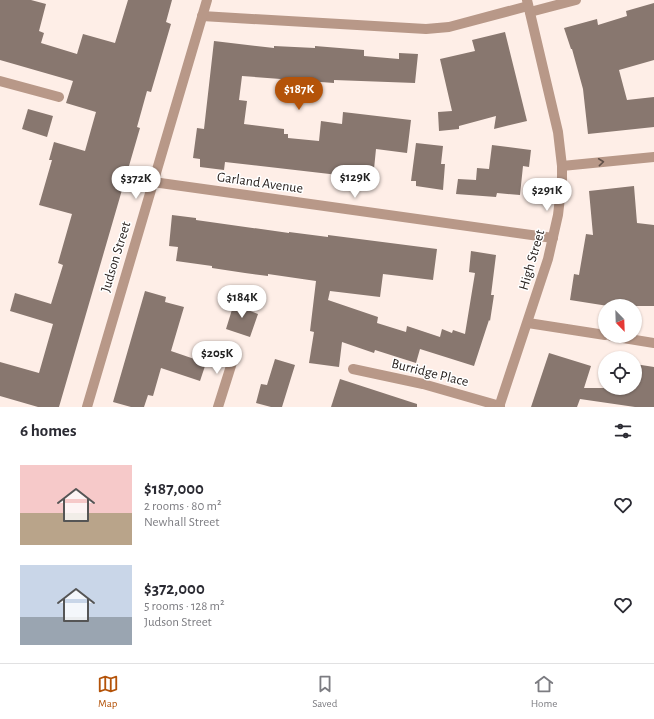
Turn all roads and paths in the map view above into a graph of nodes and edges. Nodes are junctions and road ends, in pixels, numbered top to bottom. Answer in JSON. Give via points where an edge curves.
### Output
{"nodes":[{"id":1,"x":207,"y":0,"type":"edge"},
{"id":2,"x":576,"y":0,"type":"edge"},
{"id":3,"x":528,"y":6,"type":"edge"},
{"id":4,"x":202,"y":16,"type":"junction"},
{"id":5,"x":0,"y":82,"type":"edge"},
{"id":6,"x":59,"y":98,"type":"dead end"},
{"id":7,"x":654,"y":157,"type":"edge"},
{"id":8,"x":562,"y":166,"type":"junction"},
{"id":9,"x":153,"y":182,"type":"junction"},
{"id":10,"x":553,"y":238,"type":"junction"},
{"id":11,"x":528,"y":323,"type":"junction"},
{"id":12,"x":598,"y":334,"type":"edge"},
{"id":13,"x":642,"y":341,"type":"edge"},
{"id":14,"x":654,"y":343,"type":"edge"},
{"id":15,"x":236,"y":350,"type":"dead end"},
{"id":16,"x":353,"y":369,"type":"dead end"},
{"id":17,"x":87,"y":407,"type":"edge"},
{"id":18,"x":218,"y":407,"type":"edge"},
{"id":19,"x":500,"y":407,"type":"edge"}],
"edges":[{"from":1,"to":4,"type":"street","name":"Judson Street"},
{"from":2,"to":3,"type":"street"},
{"from":3,"to":4,"type":"street","via":[[449,27],[426,29]]},
{"from":3,"to":8,"type":"street","name":"High Street","via":[[558,132]]},
{"from":4,"to":9,"type":"street","name":"Judson Street"},
{"from":5,"to":6,"type":"street"},
{"from":8,"to":7,"type":"street","one_way":true},
{"from":8,"to":10,"type":"street","name":"High Street","via":[[561,195]]},
{"from":9,"to":10,"type":"street","name":"Garland Avenue"},
{"from":9,"to":17,"type":"street","name":"Judson Street"},
{"from":10,"to":11,"type":"street","name":"High Street"},
{"from":11,"to":12,"type":"street"},
{"from":11,"to":19,"type":"street","name":"High Street"},
{"from":13,"to":14,"type":"street"},
{"from":15,"to":18,"type":"street"},
{"from":16,"to":19,"type":"street","name":"Burridge Place","via":[[423,384]]}]}
